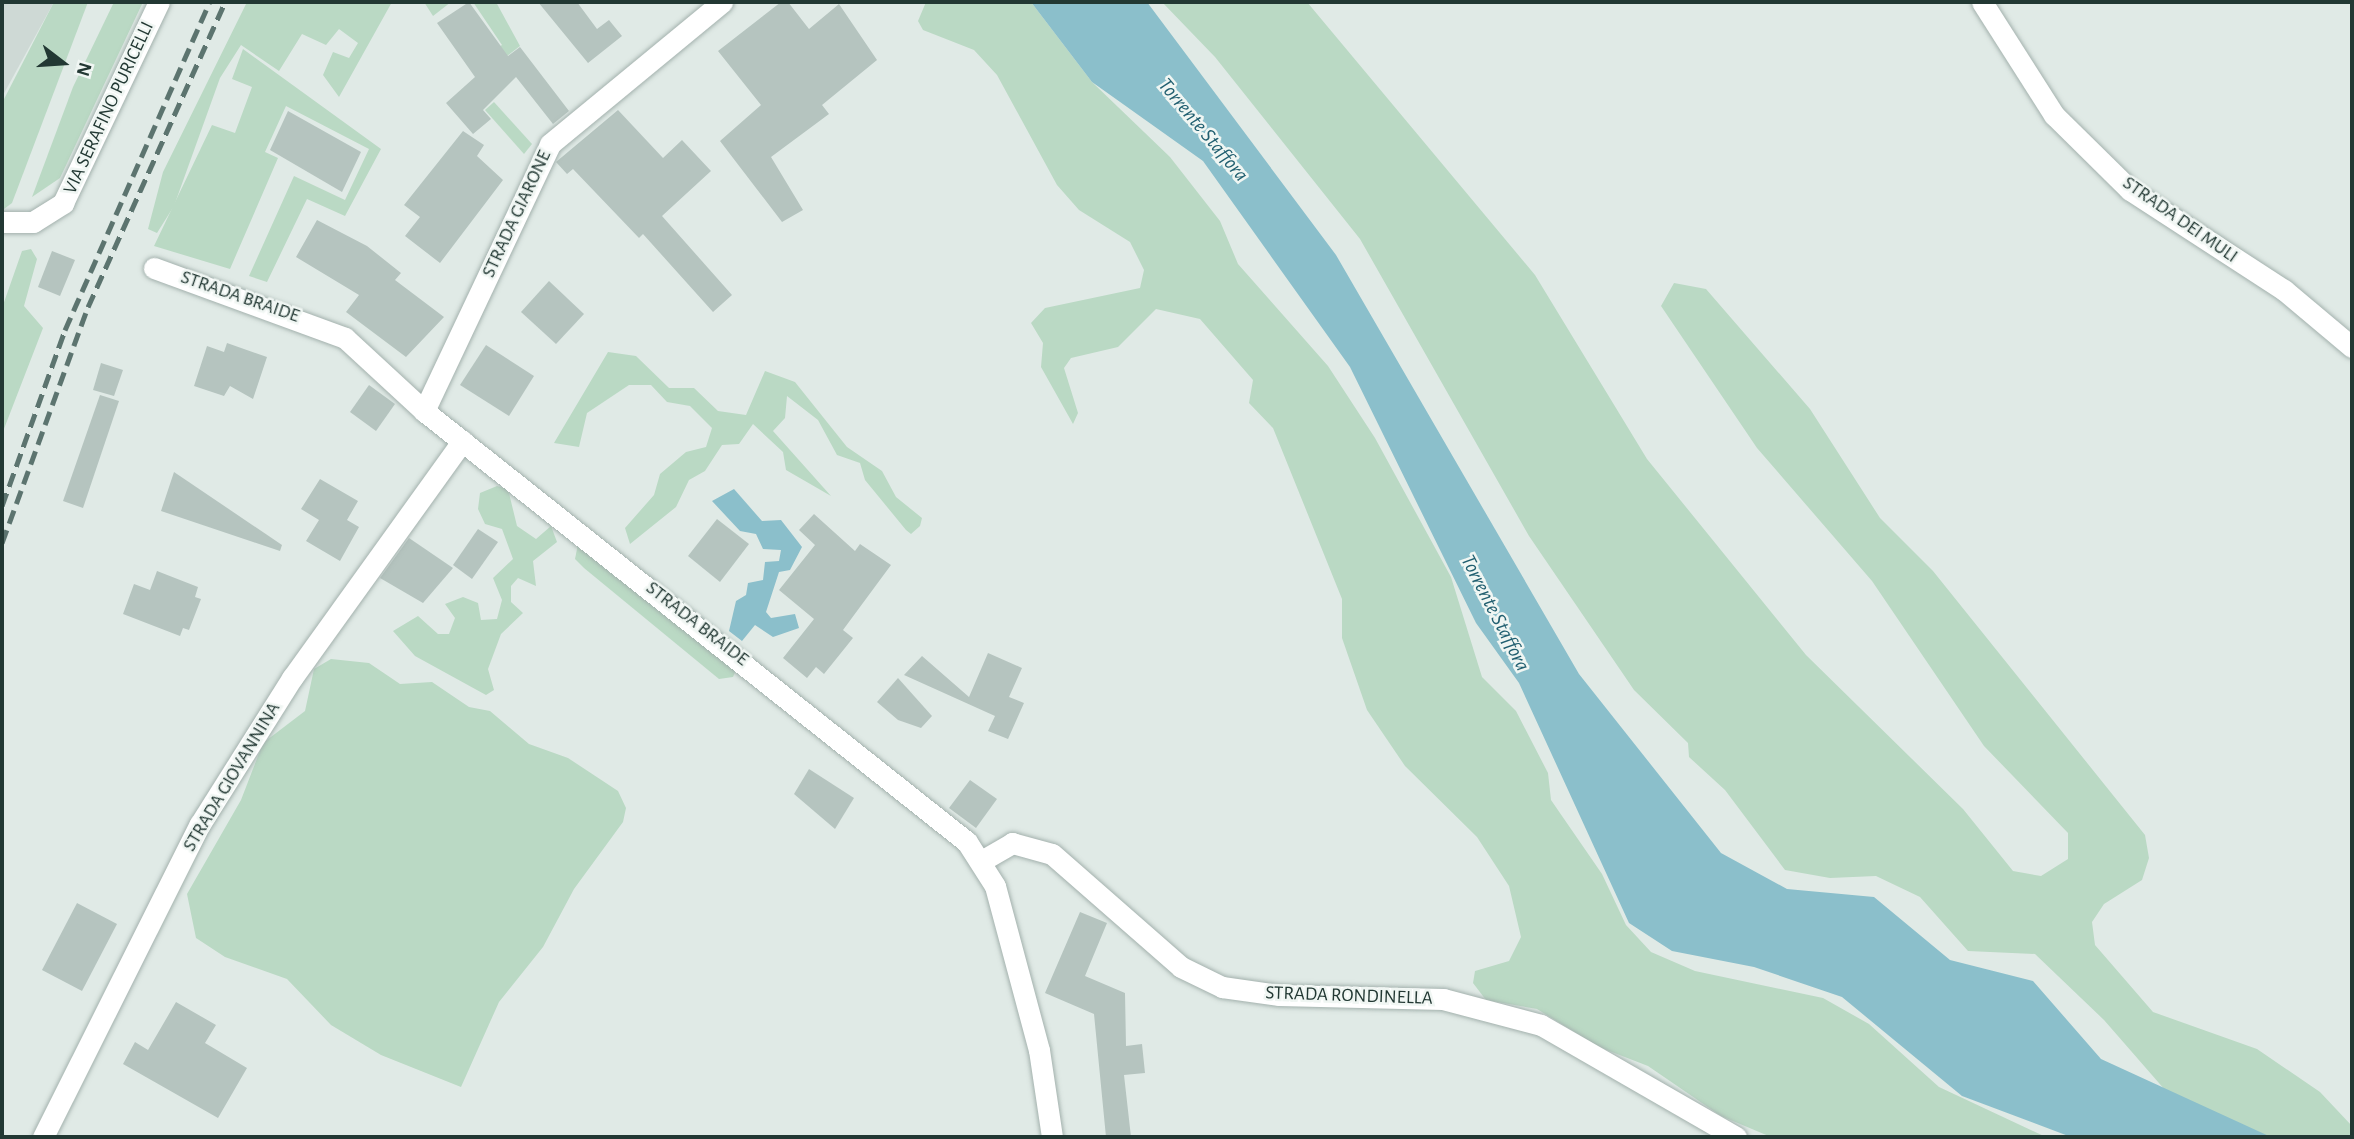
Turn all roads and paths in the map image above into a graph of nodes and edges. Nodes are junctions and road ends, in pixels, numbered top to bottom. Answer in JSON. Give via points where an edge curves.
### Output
{"nodes":[{"id":1,"x":159,"y":2,"type":"edge"},
{"id":2,"x":722,"y":2,"type":"edge"},
{"id":3,"x":1982,"y":2,"type":"edge"},
{"id":4,"x":9,"y":223,"type":"edge"},
{"id":5,"x":154,"y":268,"type":"dead end"},
{"id":6,"x":2352,"y":347,"type":"edge"},
{"id":7,"x":424,"y":411,"type":"junction"},
{"id":8,"x":462,"y":441,"type":"junction"},
{"id":9,"x":983,"y":860,"type":"junction"},
{"id":10,"x":43,"y":1137,"type":"edge"},
{"id":11,"x":1052,"y":1137,"type":"edge"},
{"id":12,"x":1736,"y":1137,"type":"edge"}],
"edges":[{"from":1,"to":4,"type":"street","name":"VIA SERAFINO PURICELLI","via":[[64,203],[50,216]]},
{"from":2,"to":7,"type":"street","name":"STRADA GIARONE","via":[[550,144]]},
{"from":3,"to":6,"type":"street","name":"STRADA DEI MULI","via":[[2054,115],[2130,190],[2284,290]]},
{"from":5,"to":7,"type":"street","name":"STRADA BRAIDE","via":[[322,325]]},
{"from":7,"to":8,"type":"street","name":"STRADA BRAIDE"},
{"from":8,"to":9,"type":"street","name":"STRADA BRAIDE","via":[[841,738]]},
{"from":8,"to":10,"type":"street","name":"STRADA GIOVANNINA","via":[[292,678],[200,824]]},
{"from":9,"to":11,"type":"street","via":[[1038,1050]]},
{"from":9,"to":12,"type":"street","name":"STRADA RONDINELLA","via":[[1012,843],[1052,854],[1181,967],[1222,987],[1279,995],[1443,999],[1541,1025]]}]}
